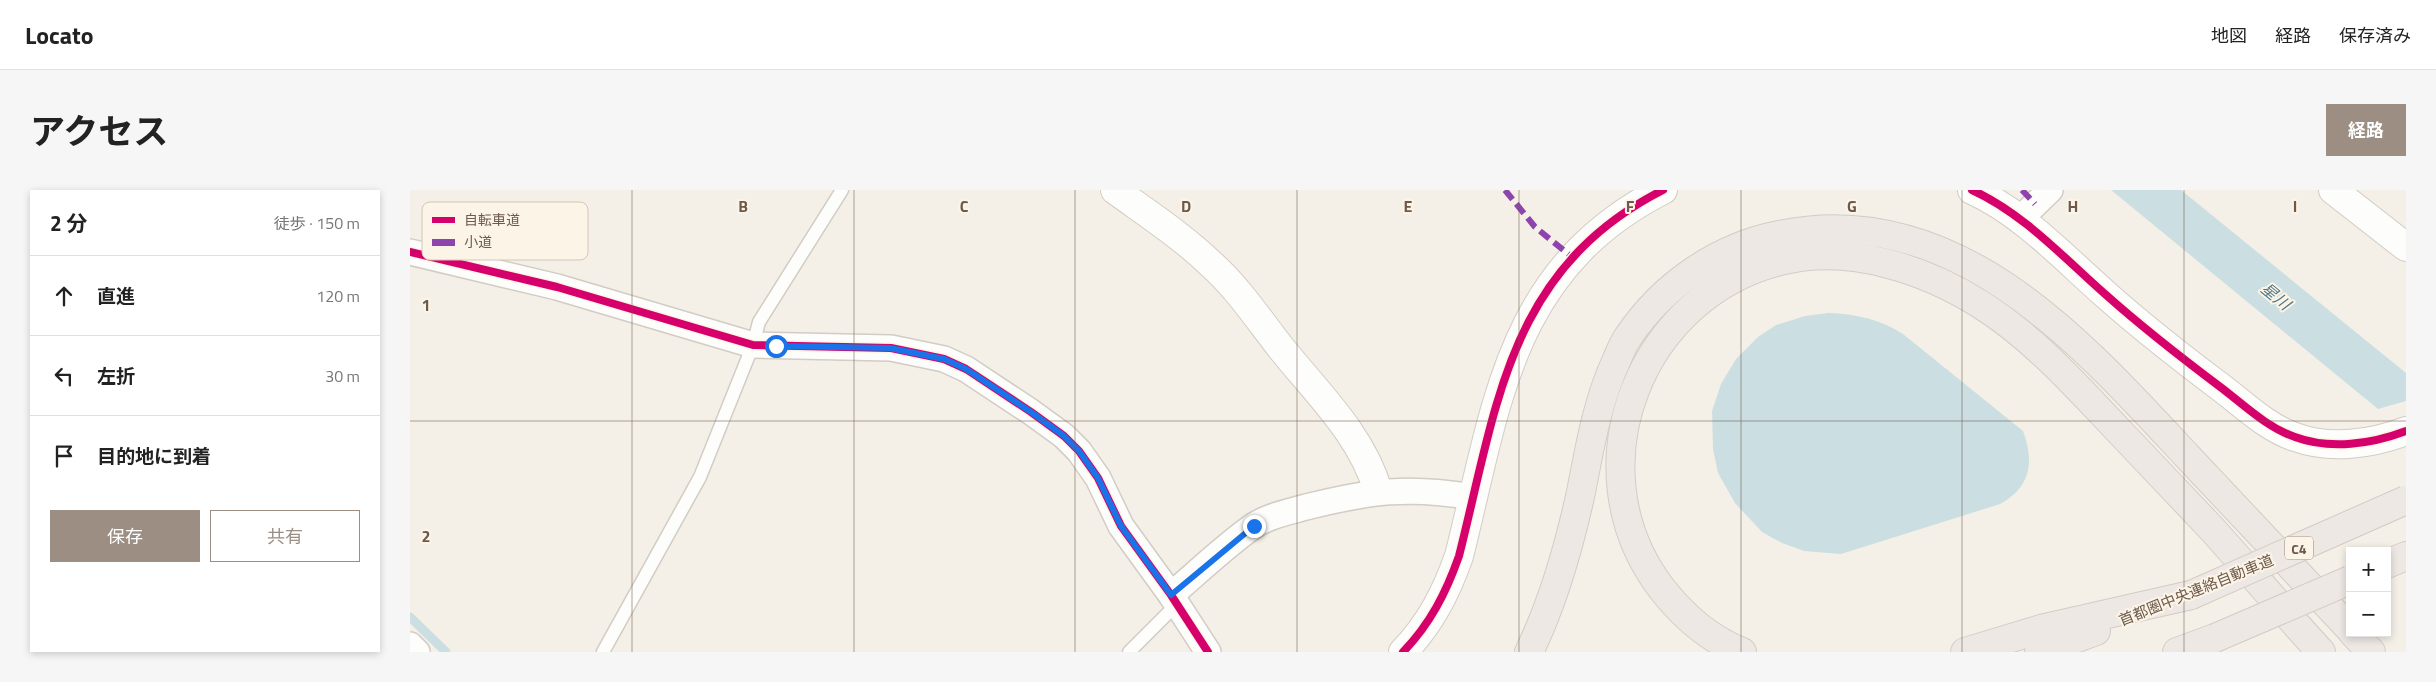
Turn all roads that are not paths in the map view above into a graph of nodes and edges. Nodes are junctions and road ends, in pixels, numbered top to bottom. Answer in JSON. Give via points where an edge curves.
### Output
{"nodes":[{"id":1,"x":842,"y":190,"type":"edge"},
{"id":2,"x":1115,"y":190,"type":"edge"},
{"id":3,"x":1663,"y":190,"type":"edge"},
{"id":4,"x":1972,"y":190,"type":"edge"},
{"id":5,"x":2333,"y":190,"type":"edge"},
{"id":6,"x":2046,"y":193,"type":"edge"},
{"id":7,"x":2020,"y":219,"type":"junction"},
{"id":8,"x":2406,"y":247,"type":"edge"},
{"id":9,"x":444,"y":260,"type":"edge"},
{"id":10,"x":753,"y":345,"type":"junction"},
{"id":11,"x":2406,"y":431,"type":"edge"},
{"id":12,"x":1378,"y":491,"type":"junction"},
{"id":13,"x":1474,"y":497,"type":"junction"},
{"id":14,"x":2406,"y":500,"type":"edge"},
{"id":15,"x":2406,"y":556,"type":"edge"},
{"id":16,"x":2391,"y":562,"type":"edge"},
{"id":17,"x":2346,"y":582,"type":"edge"},
{"id":18,"x":2191,"y":595,"type":"junction"},
{"id":19,"x":1174,"y":599,"type":"junction"},
{"id":20,"x":2346,"y":625,"type":"edge"},
{"id":21,"x":2357,"y":637,"type":"edge"},
{"id":22,"x":410,"y":645,"type":"edge"},
{"id":23,"x":417,"y":652,"type":"edge"},
{"id":24,"x":603,"y":652,"type":"edge"},
{"id":25,"x":1129,"y":652,"type":"edge"},
{"id":26,"x":1208,"y":652,"type":"edge"},
{"id":27,"x":1403,"y":652,"type":"edge"},
{"id":28,"x":1529,"y":652,"type":"edge"},
{"id":29,"x":1742,"y":652,"type":"edge"},
{"id":30,"x":1965,"y":652,"type":"edge"},
{"id":31,"x":2039,"y":652,"type":"edge"},
{"id":32,"x":2177,"y":652,"type":"edge"},
{"id":33,"x":2321,"y":652,"type":"edge"},
{"id":34,"x":2371,"y":652,"type":"edge"}],
"edges":[{"from":1,"to":10,"type":"lane","via":[[759,322]]},
{"from":2,"to":12,"type":"street","via":[[1213,265],[1335,412],[1357,444]]},
{"from":3,"to":13,"type":"street","via":[[1630,209],[1572,257],[1536,307],[1521,334],[1503,383]]},
{"from":4,"to":7,"type":"street"},
{"from":5,"to":8,"type":"street"},
{"from":6,"to":7,"type":"street"},
{"from":7,"to":11,"type":"street","via":[[2148,332],[2270,424],[2295,438],[2347,444]]},
{"from":9,"to":10,"type":"street","via":[[558,287]]},
{"from":10,"to":19,"type":"street","via":[[890,348],[944,359],[966,369],[1031,412],[1079,451],[1098,478],[1121,526]]},
{"from":10,"to":24,"type":"lane","via":[[700,478]]},
{"from":12,"to":13,"type":"street","via":[[1412,490]]},
{"from":12,"to":19,"type":"street","via":[[1294,510],[1254,526]]},
{"from":13,"to":27,"type":"street","via":[[1449,584],[1427,625]]},
{"from":14,"to":18,"type":"highway","name":"首都圏中央連絡自動車道","number":"C4","bridge":true},
{"from":15,"to":16,"type":"highway"},
{"from":17,"to":32,"type":"highway","bridge":true},
{"from":18,"to":30,"type":"highway","via":[[2041,629]]},
{"from":18,"to":31,"type":"highway","name":"首都圏中央連絡自動車道","number":"C4"},
{"from":19,"to":25,"type":"lane"},
{"from":19,"to":26,"type":"street"},
{"from":20,"to":28,"type":"highway","via":[[2118,380],[2038,309],[1951,254],[1910,240],[1868,231],[1832,228],[1796,231],[1733,247],[1683,278],[1626,338],[1604,386],[1560,575]]},
{"from":21,"to":34,"type":"highway"},
{"from":22,"to":23,"type":"street"},
{"from":29,"to":33,"type":"highway","via":[[1720,643],[1675,606],[1642,557],[1630,528],[1623,496],[1621,458],[1628,406],[1635,385],[1661,342],[1696,302],[1749,272],[1786,259],[1831,255],[1892,265],[1930,278],[1979,304],[2016,330],[2053,362],[2170,485]]}]}
